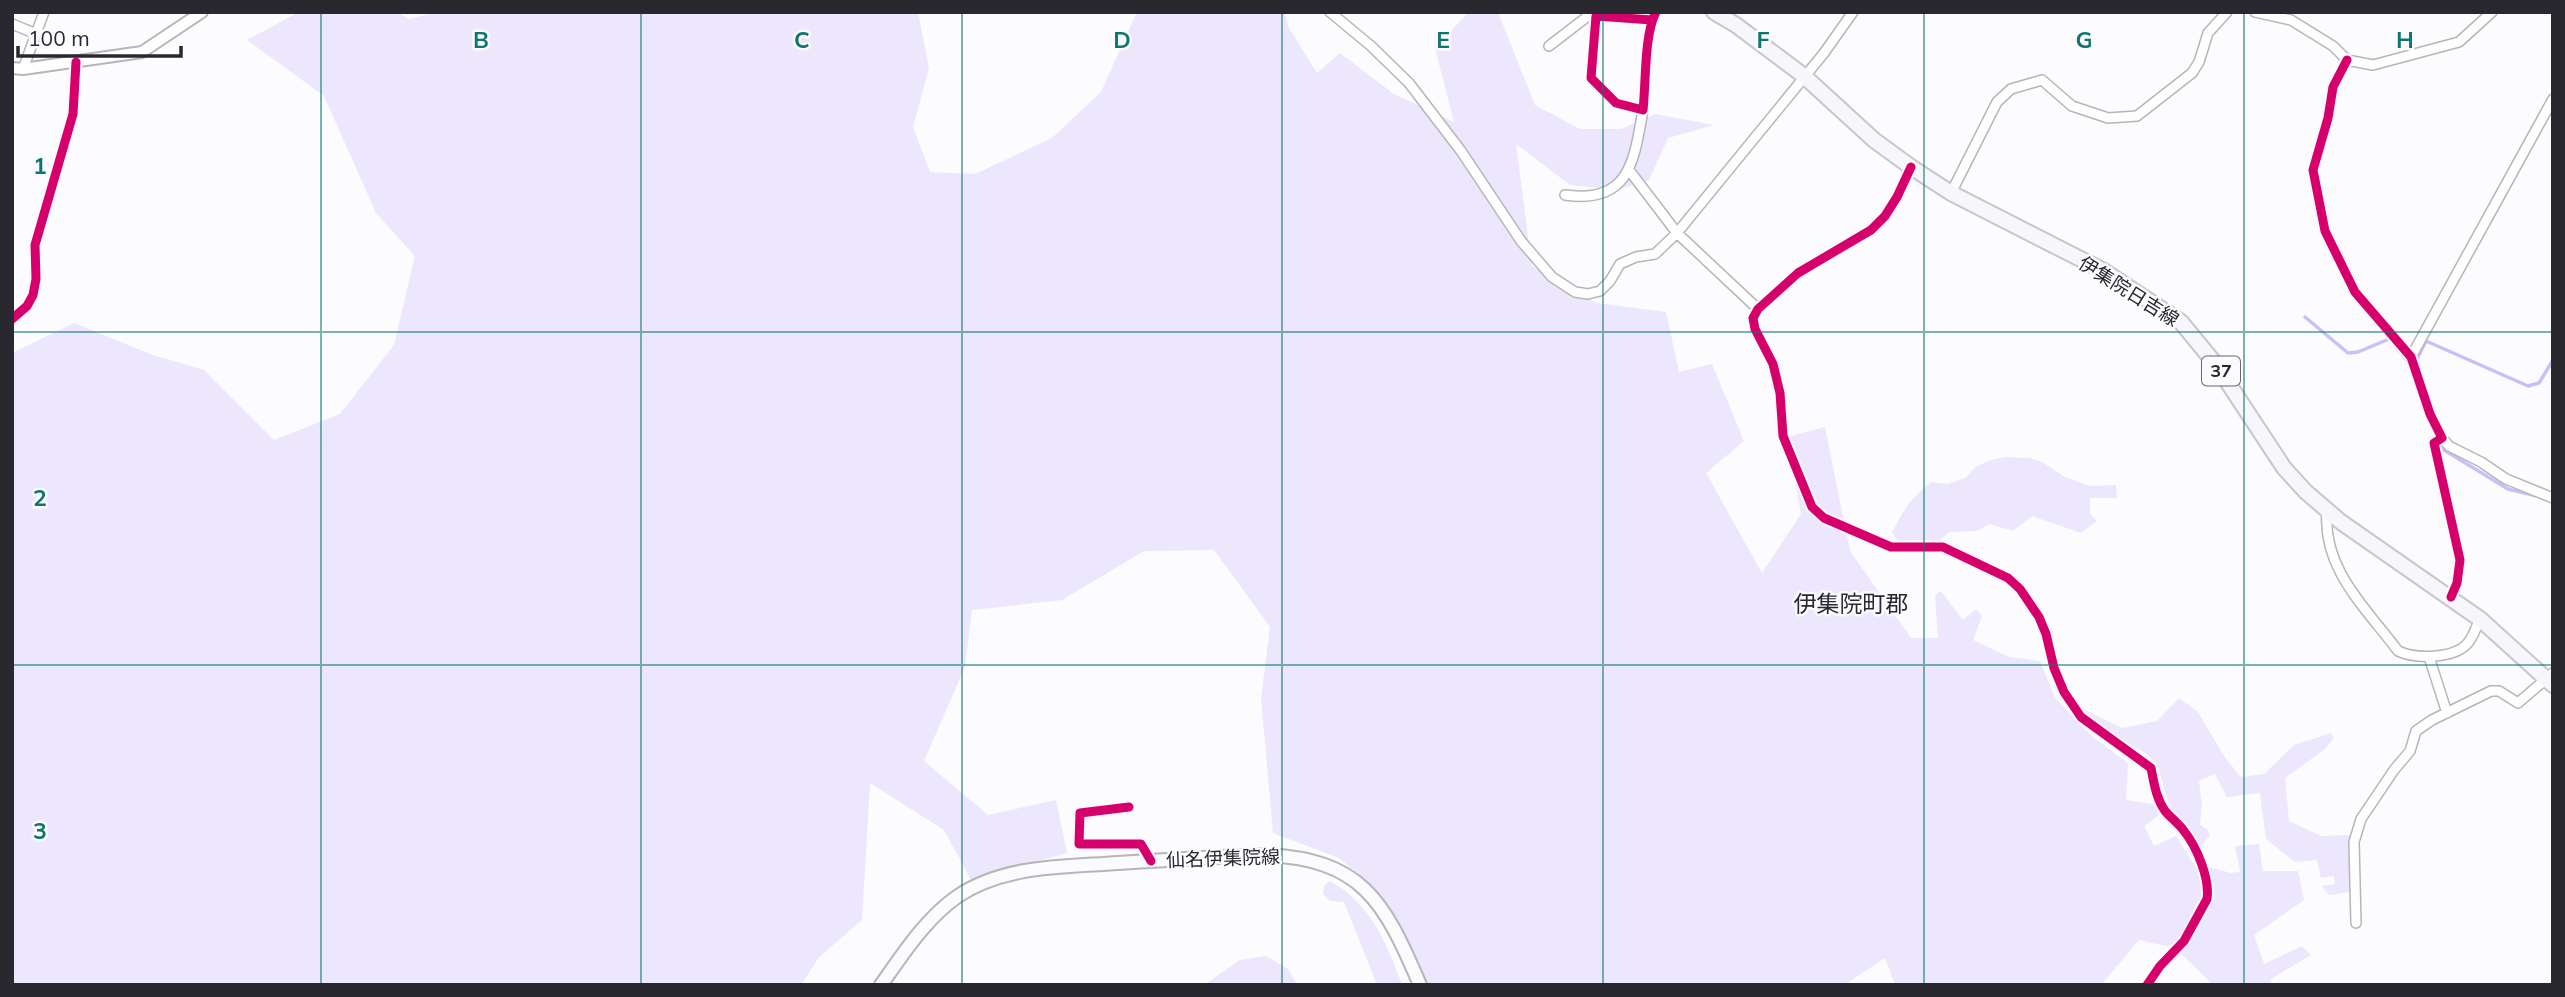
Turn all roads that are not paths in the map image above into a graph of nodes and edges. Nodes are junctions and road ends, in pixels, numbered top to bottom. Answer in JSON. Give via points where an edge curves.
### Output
{"nodes":[{"id":1,"x":44,"y":12,"type":"edge"},
{"id":2,"x":202,"y":12,"type":"edge"},
{"id":3,"x":1330,"y":12,"type":"edge"},
{"id":4,"x":1713,"y":12,"type":"edge"},
{"id":5,"x":1853,"y":12,"type":"edge"},
{"id":6,"x":2227,"y":12,"type":"edge"},
{"id":7,"x":2255,"y":12,"type":"edge"},
{"id":8,"x":2492,"y":12,"type":"edge"},
{"id":9,"x":1596,"y":16,"type":"junction"},
{"id":10,"x":1654,"y":16,"type":"edge"},
{"id":11,"x":12,"y":23,"type":"edge"},
{"id":12,"x":34,"y":33,"type":"junction"},
{"id":13,"x":1549,"y":46,"type":"dead end"},
{"id":14,"x":2347,"y":60,"type":"junction"},
{"id":15,"x":76,"y":62,"type":"junction"},
{"id":16,"x":17,"y":68,"type":"edge"},
{"id":17,"x":1804,"y":76,"type":"junction"},
{"id":18,"x":2553,"y":99,"type":"edge"},
{"id":19,"x":1643,"y":110,"type":"junction"},
{"id":20,"x":1911,"y":167,"type":"junction"},
{"id":21,"x":1629,"y":170,"type":"junction"},
{"id":22,"x":1951,"y":193,"type":"junction"},
{"id":23,"x":1565,"y":195,"type":"dead end"},
{"id":24,"x":1677,"y":233,"type":"junction"},
{"id":25,"x":1758,"y":309,"type":"junction"},
{"id":26,"x":12,"y":319,"type":"edge"},
{"id":27,"x":2411,"y":357,"type":"junction"},
{"id":28,"x":2439,"y":440,"type":"junction"},
{"id":29,"x":2553,"y":498,"type":"edge"},
{"id":30,"x":2327,"y":511,"type":"junction"},
{"id":31,"x":2451,"y":597,"type":"junction"},
{"id":32,"x":2480,"y":619,"type":"junction"},
{"id":33,"x":2429,"y":657,"type":"junction"},
{"id":34,"x":2551,"y":679,"type":"edge"},
{"id":35,"x":2447,"y":713,"type":"junction"},
{"id":36,"x":1129,"y":807,"type":"dead end"},
{"id":37,"x":1151,"y":861,"type":"junction"},
{"id":38,"x":2356,"y":923,"type":"dead end"},
{"id":39,"x":881,"y":985,"type":"edge"},
{"id":40,"x":1420,"y":985,"type":"edge"},
{"id":41,"x":2147,"y":985,"type":"edge"}],
"edges":[{"from":1,"to":12,"type":"street"},
{"from":2,"to":15,"type":"street","via":[[142,52]]},
{"from":3,"to":24,"type":"street","via":[[1409,83],[1521,240],[1552,277],[1575,292],[1600,291],[1620,264],[1655,254]]},
{"from":4,"to":17,"type":"main road","name":"伊集院日吉線","number":"37"},
{"from":5,"to":17,"type":"street"},
{"from":6,"to":22,"type":"street","via":[[2208,33],[2192,74],[2137,116],[2108,118],[2071,106],[2042,80],[2011,89],[1997,102]]},
{"from":7,"to":14,"type":"street","via":[[2291,20]]},
{"from":8,"to":14,"type":"street","via":[[2470,34],[2448,47],[2373,65]]},
{"from":9,"to":10,"type":"street"},
{"from":9,"to":13,"type":"street","via":[[1588,16]]},
{"from":9,"to":19,"type":"street","via":[[1591,78],[1616,103]]},
{"from":10,"to":19,"type":"street"},
{"from":11,"to":12,"type":"street"},
{"from":12,"to":16,"type":"street"},
{"from":14,"to":27,"type":"street","via":[[2333,87],[2313,170],[2325,231],[2355,292]]},
{"from":15,"to":16,"type":"street"},
{"from":15,"to":26,"type":"street","via":[[73,114],[35,245],[33,295]]},
{"from":17,"to":20,"type":"main road","name":"伊集院日吉線","number":"37"},
{"from":17,"to":24,"type":"street"},
{"from":18,"to":27,"type":"street"},
{"from":19,"to":21,"type":"street"},
{"from":20,"to":22,"type":"main road","name":"伊集院日吉線","number":"37"},
{"from":20,"to":25,"type":"street","via":[[1878,223],[1798,273]]},
{"from":21,"to":23,"type":"street","via":[[1615,188],[1596,195]]},
{"from":21,"to":24,"type":"street"},
{"from":22,"to":30,"type":"main road","name":"伊集院日吉線","number":"37","via":[[2104,271],[2181,322],[2217,366],[2284,468]]},
{"from":24,"to":25,"type":"street"},
{"from":25,"to":41,"type":"street","via":[[1753,318],[1773,364],[1783,436],[1812,507],[1824,519],[1891,547],[1943,547],[2008,578],[2039,617],[2064,692],[2081,717],[2151,768],[2156,795],[2198,856],[2208,892],[2184,941]]},
{"from":27,"to":28,"type":"street"},
{"from":28,"to":29,"type":"street","via":[[2506,479]]},
{"from":28,"to":31,"type":"street","via":[[2434,443],[2460,560]]},
{"from":30,"to":31,"type":"main road","name":"伊集院日吉線","number":"37"},
{"from":30,"to":33,"type":"street","via":[[2326,525],[2341,578],[2398,651]]},
{"from":31,"to":32,"type":"main road","name":"伊集院日吉線","number":"37"},
{"from":32,"to":33,"type":"street","via":[[2467,644]]},
{"from":32,"to":34,"type":"main road","name":"伊集院日吉線","number":"37"},
{"from":33,"to":35,"type":"street"},
{"from":34,"to":35,"type":"street","via":[[2518,702],[2491,691]]},
{"from":35,"to":38,"type":"street","via":[[2416,731],[2410,751],[2361,819],[2354,842]]},
{"from":36,"to":37,"type":"street","via":[[1080,813],[1079,844],[1141,844]]},
{"from":37,"to":39,"type":"main road","name":"仙名伊集院線","via":[[1025,871],[987,881],[957,897],[934,917]]},
{"from":37,"to":40,"type":"main road","name":"仙名伊集院線","via":[[1282,855],[1338,870],[1362,885],[1386,913]]}]}
